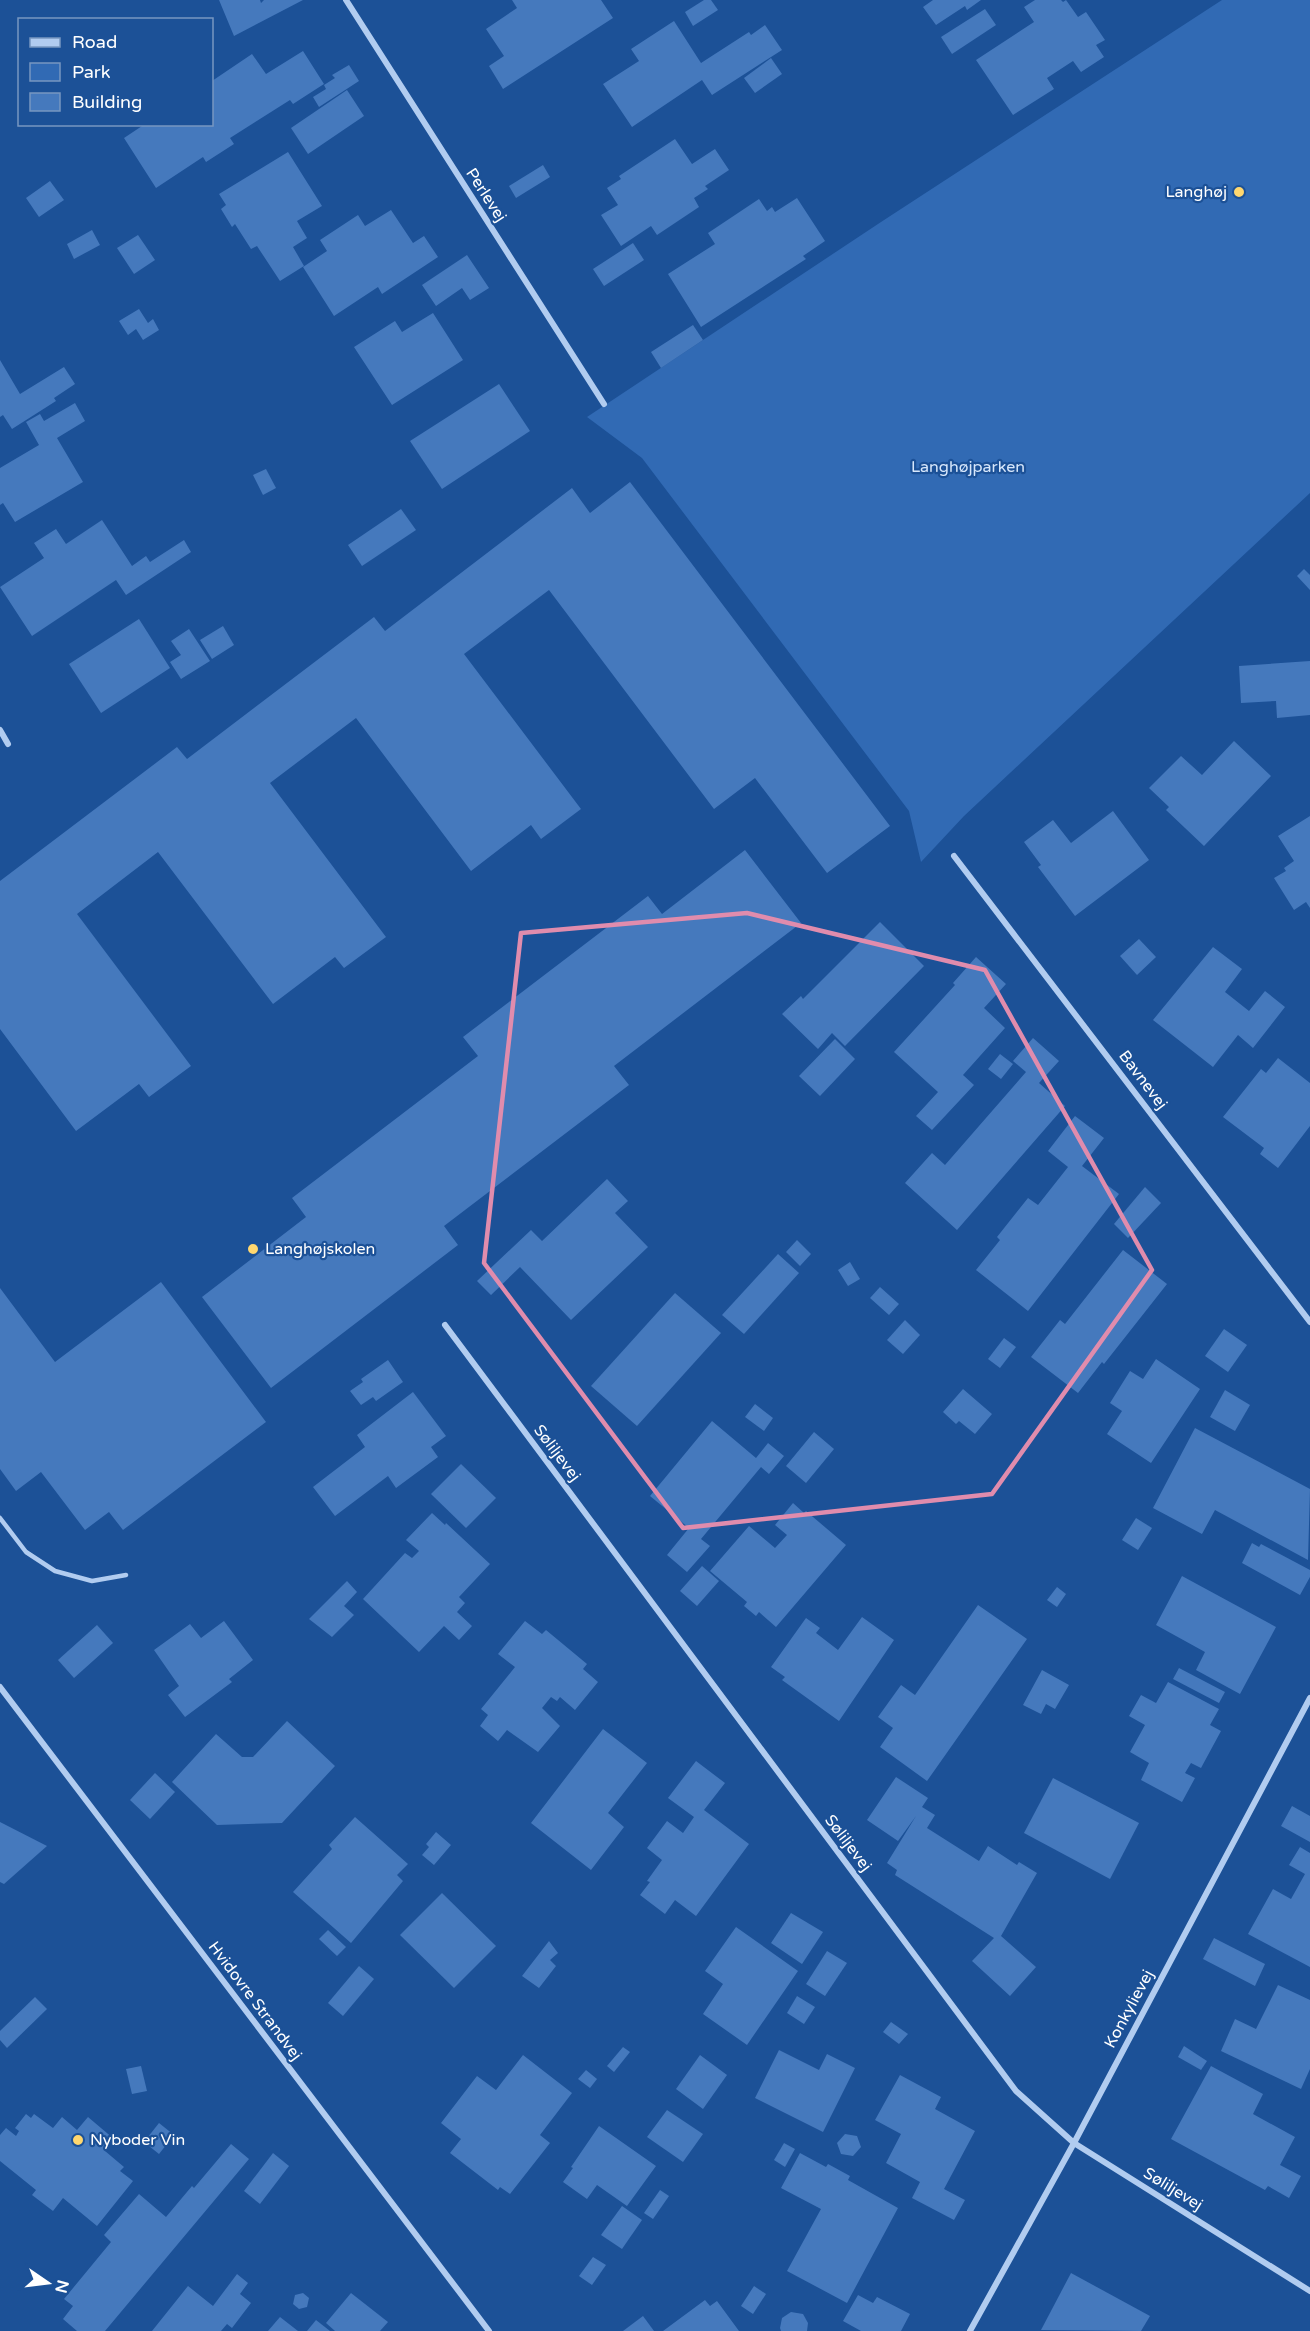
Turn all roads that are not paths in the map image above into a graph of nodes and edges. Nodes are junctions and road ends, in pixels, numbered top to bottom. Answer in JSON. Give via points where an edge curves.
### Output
{"nodes":[{"id":1,"x":346,"y":0,"type":"edge"},
{"id":2,"x":604,"y":404,"type":"dead end"},
{"id":3,"x":0,"y":730,"type":"edge"},
{"id":4,"x":8,"y":744,"type":"dead end"},
{"id":5,"x":954,"y":856,"type":"dead end"},
{"id":6,"x":1310,"y":1322,"type":"edge"},
{"id":7,"x":445,"y":1325,"type":"dead end"},
{"id":8,"x":0,"y":1518,"type":"edge"},
{"id":9,"x":126,"y":1575,"type":"dead end"},
{"id":10,"x":0,"y":1687,"type":"edge"},
{"id":11,"x":1310,"y":1698,"type":"edge"},
{"id":12,"x":1074,"y":2143,"type":"junction"},
{"id":13,"x":1310,"y":2291,"type":"edge"},
{"id":14,"x":489,"y":2331,"type":"edge"},
{"id":15,"x":970,"y":2331,"type":"edge"}],
"edges":[{"from":1,"to":2,"type":"street","name":"Perlevej"},
{"from":3,"to":4,"type":"street"},
{"from":5,"to":6,"type":"street","name":"Bavnevej"},
{"from":7,"to":12,"type":"street","name":"Søliljevej","via":[[1016,2091]]},
{"from":8,"to":9,"type":"lane","via":[[26,1552],[55,1571],[92,1581]]},
{"from":10,"to":14,"type":"street","name":"Hvidovre Strandvej"},
{"from":11,"to":12,"type":"street","name":"Konkylievej"},
{"from":12,"to":13,"type":"street","name":"Søliljevej"},
{"from":12,"to":15,"type":"street","name":"Konkylievej"}]}
